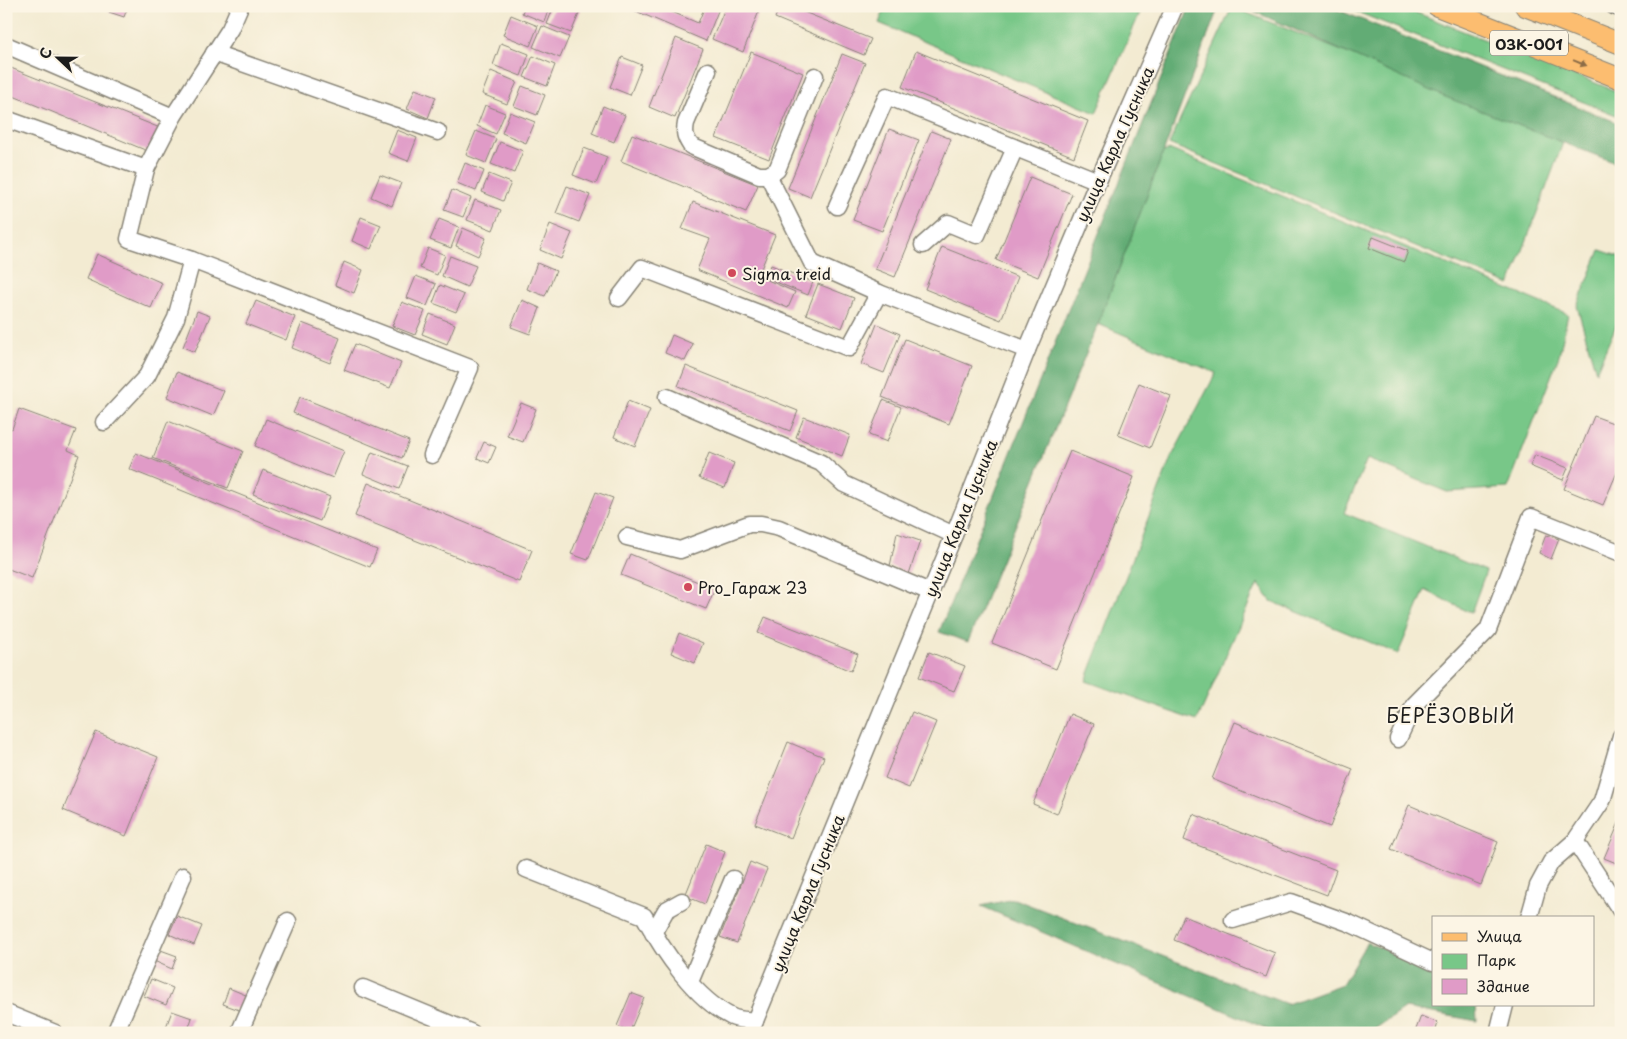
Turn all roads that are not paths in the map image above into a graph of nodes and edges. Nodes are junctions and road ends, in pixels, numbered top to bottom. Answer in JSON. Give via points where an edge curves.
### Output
{"nodes":[{"id":1,"x":240,"y":6,"type":"edge"},
{"id":2,"x":1175,"y":6,"type":"edge"},
{"id":3,"x":1438,"y":6,"type":"edge"},
{"id":4,"x":1525,"y":6,"type":"edge"},
{"id":5,"x":1614,"y":6,"type":"edge"},
{"id":6,"x":1621,"y":9,"type":"edge"},
{"id":7,"x":1621,"y":44,"type":"edge"},
{"id":8,"x":6,"y":45,"type":"edge"},
{"id":9,"x":214,"y":53,"type":"junction"},
{"id":10,"x":708,"y":71,"type":"dead end"},
{"id":11,"x":815,"y":76,"type":"dead end"},
{"id":12,"x":1621,"y":79,"type":"edge"},
{"id":13,"x":173,"y":116,"type":"junction"},
{"id":14,"x":6,"y":119,"type":"edge"},
{"id":15,"x":438,"y":132,"type":"dead end"},
{"id":16,"x":1015,"y":148,"type":"junction"},
{"id":17,"x":146,"y":169,"type":"junction"},
{"id":18,"x":768,"y":175,"type":"junction"},
{"id":19,"x":1098,"y":181,"type":"junction"},
{"id":20,"x":837,"y":206,"type":"dead end"},
{"id":21,"x":923,"y":245,"type":"dead end"},
{"id":22,"x":192,"y":260,"type":"junction"},
{"id":23,"x":879,"y":293,"type":"junction"},
{"id":24,"x":619,"y":298,"type":"dead end"},
{"id":25,"x":1026,"y":350,"type":"junction"},
{"id":26,"x":667,"y":397,"type":"dead end"},
{"id":27,"x":104,"y":422,"type":"dead end"},
{"id":28,"x":432,"y":456,"type":"dead end"},
{"id":29,"x":954,"y":535,"type":"junction"},
{"id":30,"x":627,"y":537,"type":"dead end"},
{"id":31,"x":1621,"y":553,"type":"edge"},
{"id":32,"x":930,"y":592,"type":"junction"},
{"id":33,"x":1621,"y":736,"type":"edge"},
{"id":34,"x":1398,"y":739,"type":"dead end"},
{"id":35,"x":1575,"y":841,"type":"junction"},
{"id":36,"x":526,"y":869,"type":"dead end"},
{"id":37,"x":183,"y":876,"type":"dead end"},
{"id":38,"x":733,"y":879,"type":"dead end"},
{"id":39,"x":682,"y":901,"type":"dead end"},
{"id":40,"x":1621,"y":911,"type":"edge"},
{"id":41,"x":1530,"y":916,"type":"edge"},
{"id":42,"x":1233,"y":920,"type":"dead end"},
{"id":43,"x":288,"y":921,"type":"dead end"},
{"id":44,"x":653,"y":933,"type":"junction"},
{"id":45,"x":1432,"y":962,"type":"edge"},
{"id":46,"x":690,"y":982,"type":"junction"},
{"id":47,"x":363,"y":988,"type":"dead end"},
{"id":48,"x":1505,"y":1006,"type":"edge"},
{"id":49,"x":6,"y":1013,"type":"edge"},
{"id":50,"x":752,"y":1027,"type":"edge"},
{"id":51,"x":55,"y":1033,"type":"edge"},
{"id":52,"x":115,"y":1033,"type":"edge"},
{"id":53,"x":239,"y":1033,"type":"edge"},
{"id":54,"x":472,"y":1033,"type":"edge"},
{"id":55,"x":1498,"y":1033,"type":"edge"}],
"edges":[{"from":1,"to":9,"type":"street"},
{"from":2,"to":19,"type":"street","name":"улица Карла Гусника"},
{"from":3,"to":12,"type":"main road","number":"03К-001","one_way":true},
{"from":4,"to":7,"type":"main road","number":"03К-001"},
{"from":5,"to":6,"type":"street"},
{"from":8,"to":13,"type":"street"},
{"from":9,"to":13,"type":"street"},
{"from":9,"to":15,"type":"street"},
{"from":10,"to":18,"type":"street","via":[[686,123],[686,138],[691,146],[759,175]]},
{"from":11,"to":18,"type":"street","via":[[777,170]]},
{"from":13,"to":17,"type":"street"},
{"from":14,"to":17,"type":"street"},
{"from":16,"to":19,"type":"street"},
{"from":16,"to":20,"type":"street","via":[[887,96]]},
{"from":16,"to":21,"type":"street","via":[[977,235],[948,223]]},
{"from":17,"to":22,"type":"street","via":[[129,239]]},
{"from":18,"to":23,"type":"street","via":[[812,263]]},
{"from":19,"to":25,"type":"street","name":"улица Карла Гусника"},
{"from":22,"to":27,"type":"street","via":[[176,318],[147,376]]},
{"from":22,"to":28,"type":"street","via":[[470,368]]},
{"from":23,"to":24,"type":"street","via":[[849,348],[642,268]]},
{"from":23,"to":25,"type":"street"},
{"from":25,"to":29,"type":"street","name":"улица Карла Гусника"},
{"from":26,"to":29,"type":"street","via":[[822,463],[844,484]]},
{"from":29,"to":32,"type":"street","name":"улица Карла Гусника"},
{"from":30,"to":32,"type":"street","via":[[680,550],[749,524],[762,524],[779,528]]},
{"from":31,"to":34,"type":"street","via":[[1531,517],[1488,630],[1414,706]]},
{"from":32,"to":50,"type":"street","name":"улица Карла Гусника"},
{"from":33,"to":35,"type":"street","via":[[1602,801]]},
{"from":35,"to":40,"type":"street"},
{"from":35,"to":41,"type":"street","via":[[1551,862],[1538,886]]},
{"from":36,"to":44,"type":"street","via":[[644,916]]},
{"from":37,"to":52,"type":"street"},
{"from":38,"to":46,"type":"street"},
{"from":39,"to":44,"type":"street","via":[[666,910]]},
{"from":42,"to":45,"type":"street","via":[[1291,902],[1350,923]]},
{"from":43,"to":53,"type":"street"},
{"from":44,"to":46,"type":"street"},
{"from":46,"to":50,"type":"street","via":[[710,1003]]},
{"from":47,"to":54,"type":"street"},
{"from":48,"to":55,"type":"street"},
{"from":49,"to":51,"type":"street"}]}
